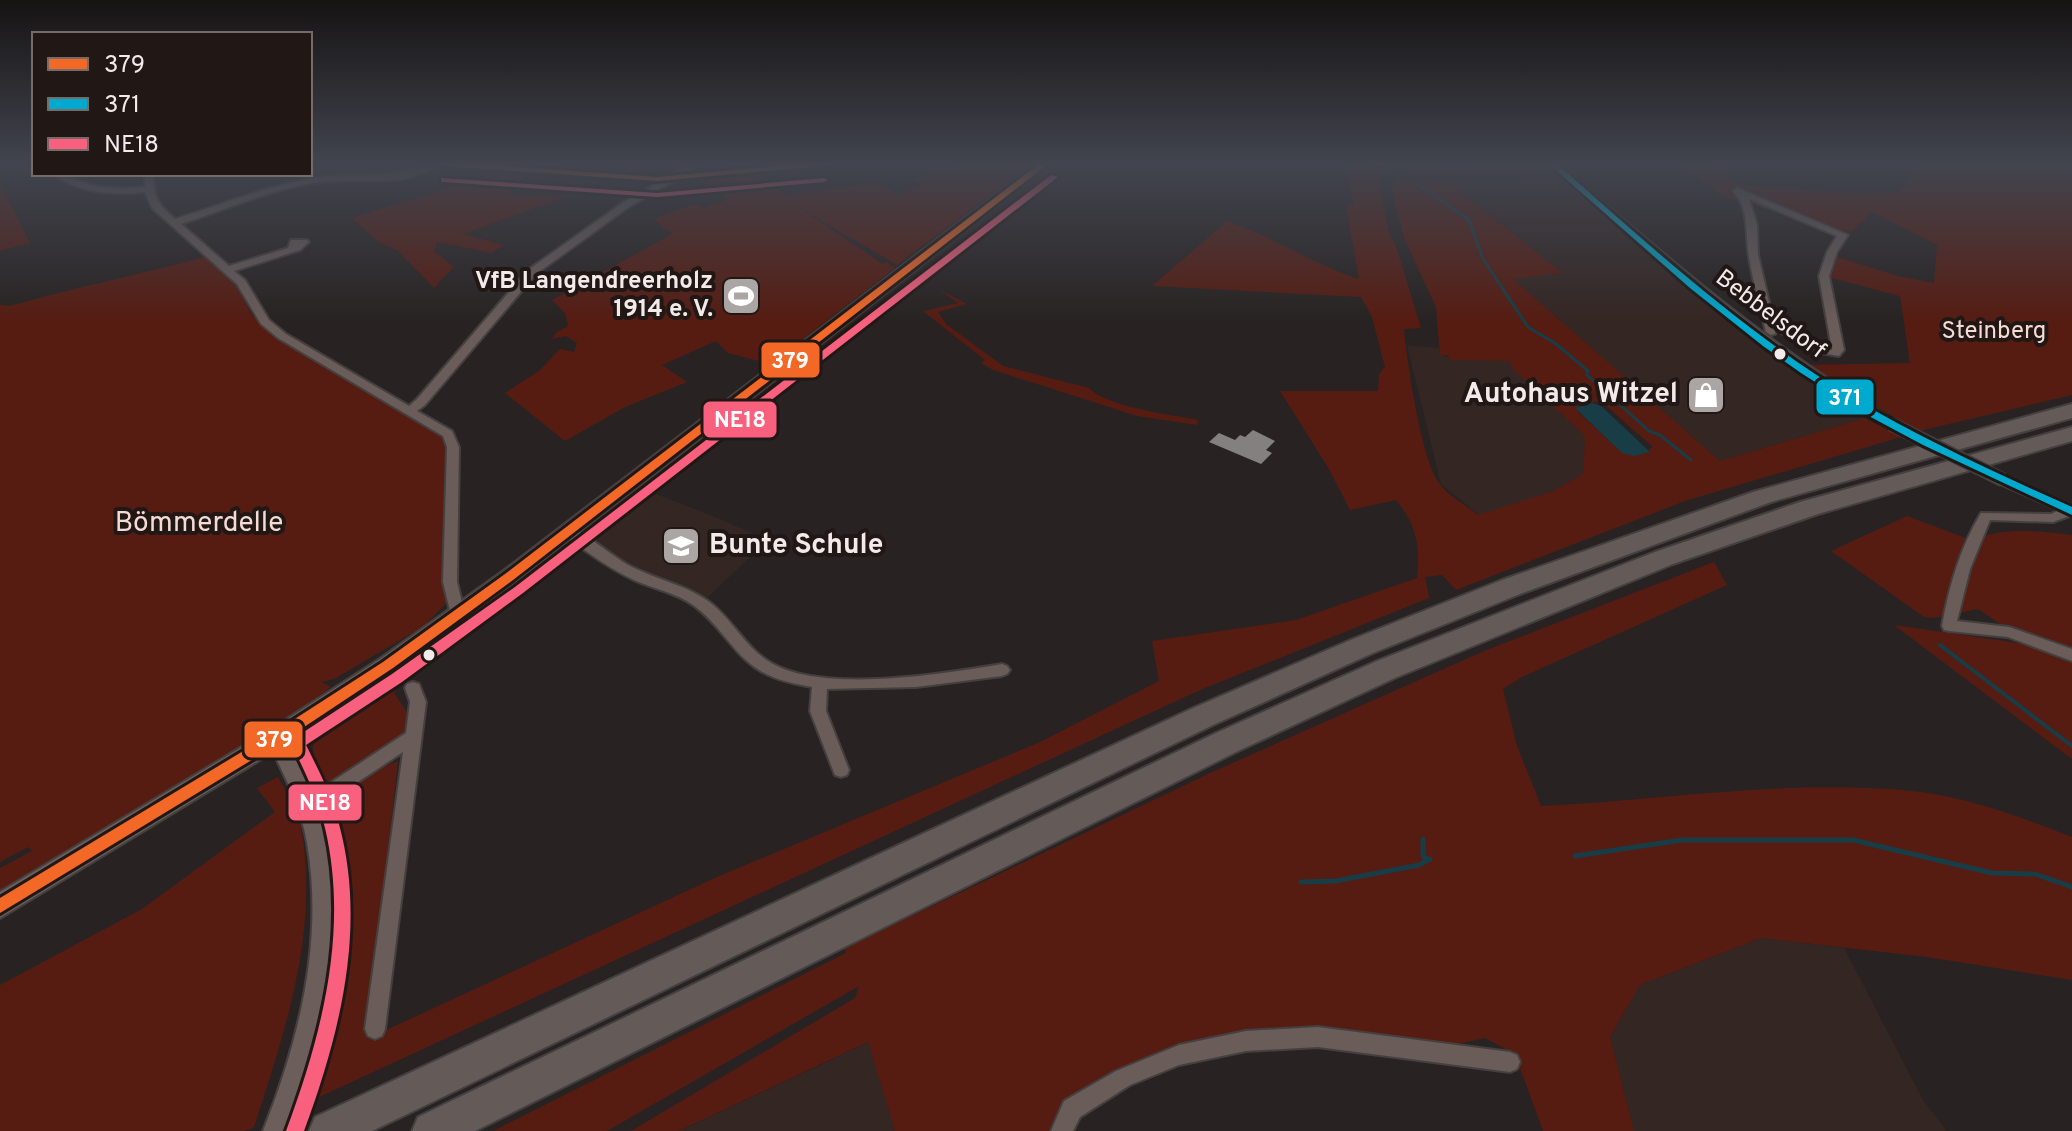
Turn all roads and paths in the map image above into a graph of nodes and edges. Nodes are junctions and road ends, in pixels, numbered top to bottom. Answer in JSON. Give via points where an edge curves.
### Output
{"nodes":[{"id":1,"x":166,"y":217,"type":"edge"},
{"id":2,"x":193,"y":217,"type":"edge"},
{"id":3,"x":609,"y":217,"type":"edge"},
{"id":4,"x":976,"y":217,"type":"edge"},
{"id":5,"x":1615,"y":217,"type":"edge"},
{"id":6,"x":1750,"y":217,"type":"edge"},
{"id":7,"x":1799,"y":217,"type":"edge"},
{"id":8,"x":173,"y":223,"type":"junction"},
{"id":9,"x":297,"y":248,"type":"dead end"},
{"id":10,"x":227,"y":270,"type":"junction"},
{"id":11,"x":1771,"y":325,"type":"junction"},
{"id":12,"x":1764,"y":341,"type":"junction"},
{"id":13,"x":409,"y":411,"type":"junction"},
{"id":14,"x":2072,"y":411,"type":"edge"},
{"id":15,"x":2065,"y":437,"type":"edge"},
{"id":16,"x":2071,"y":510,"type":"edge"},
{"id":17,"x":568,"y":531,"type":"junction"},
{"id":18,"x":458,"y":615,"type":"junction"},
{"id":19,"x":2072,"y":655,"type":"edge"},
{"id":20,"x":1002,"y":670,"type":"dead end"},
{"id":21,"x":820,"y":684,"type":"junction"},
{"id":22,"x":413,"y":688,"type":"dead end"},
{"id":23,"x":278,"y":737,"type":"junction"},
{"id":24,"x":413,"y":737,"type":"junction"},
{"id":25,"x":841,"y":770,"type":"dead end"},
{"id":26,"x":310,"y":805,"type":"junction"},
{"id":27,"x":0,"y":906,"type":"edge"},
{"id":28,"x":375,"y":1029,"type":"dead end"},
{"id":29,"x":1510,"y":1062,"type":"dead end"},
{"id":30,"x":278,"y":1131,"type":"edge"},
{"id":31,"x":329,"y":1131,"type":"edge"},
{"id":32,"x":432,"y":1131,"type":"edge"},
{"id":33,"x":1062,"y":1131,"type":"edge"}],
"edges":[{"from":1,"to":8,"type":"street"},
{"from":2,"to":8,"type":"street"},
{"from":3,"to":13,"type":"street","via":[[532,272]]},
{"from":4,"to":17,"type":"main road"},
{"from":5,"to":12,"type":"street","name":"Bebbelsdorf"},
{"from":6,"to":11,"type":"street","via":[[1753,255]]},
{"from":7,"to":11,"type":"street","via":[[1843,235],[1824,276],[1838,350],[1823,352]]},
{"from":8,"to":10,"type":"street"},
{"from":9,"to":10,"type":"street"},
{"from":10,"to":13,"type":"street","via":[[282,336]]},
{"from":11,"to":12,"type":"street","via":[[1771,335]]},
{"from":12,"to":16,"type":"street","name":"Bebbelsdorf","bridge":true,"via":[[1891,424]]},
{"from":13,"to":18,"type":"street","via":[[442,429],[452,442],[450,582]]},
{"from":14,"to":31,"type":"highway","via":[[1762,497],[1363,646],[1202,717]]},
{"from":15,"to":32,"type":"highway","via":[[1794,513],[1664,558],[1387,669]]},
{"from":16,"to":19,"type":"street","name":"Bebbelsdorf","via":[[2053,518],[1984,518],[1949,626],[2009,632]]},
{"from":17,"to":18,"type":"main road"},
{"from":17,"to":21,"type":"street","via":[[621,567],[701,603],[769,669]]},
{"from":18,"to":23,"type":"main road"},
{"from":20,"to":21,"type":"street"},
{"from":21,"to":25,"type":"street","via":[[818,711]]},
{"from":22,"to":24,"type":"street","via":[[418,702]]},
{"from":23,"to":26,"type":"main road"},
{"from":23,"to":27,"type":"main road"},
{"from":24,"to":26,"type":"street"},
{"from":24,"to":28,"type":"street"},
{"from":26,"to":30,"type":"main road","via":[[326,910],[317,996]]},
{"from":29,"to":33,"type":"street","via":[[1318,1037],[1246,1041],[1179,1055],[1123,1078],[1072,1109]]}]}
